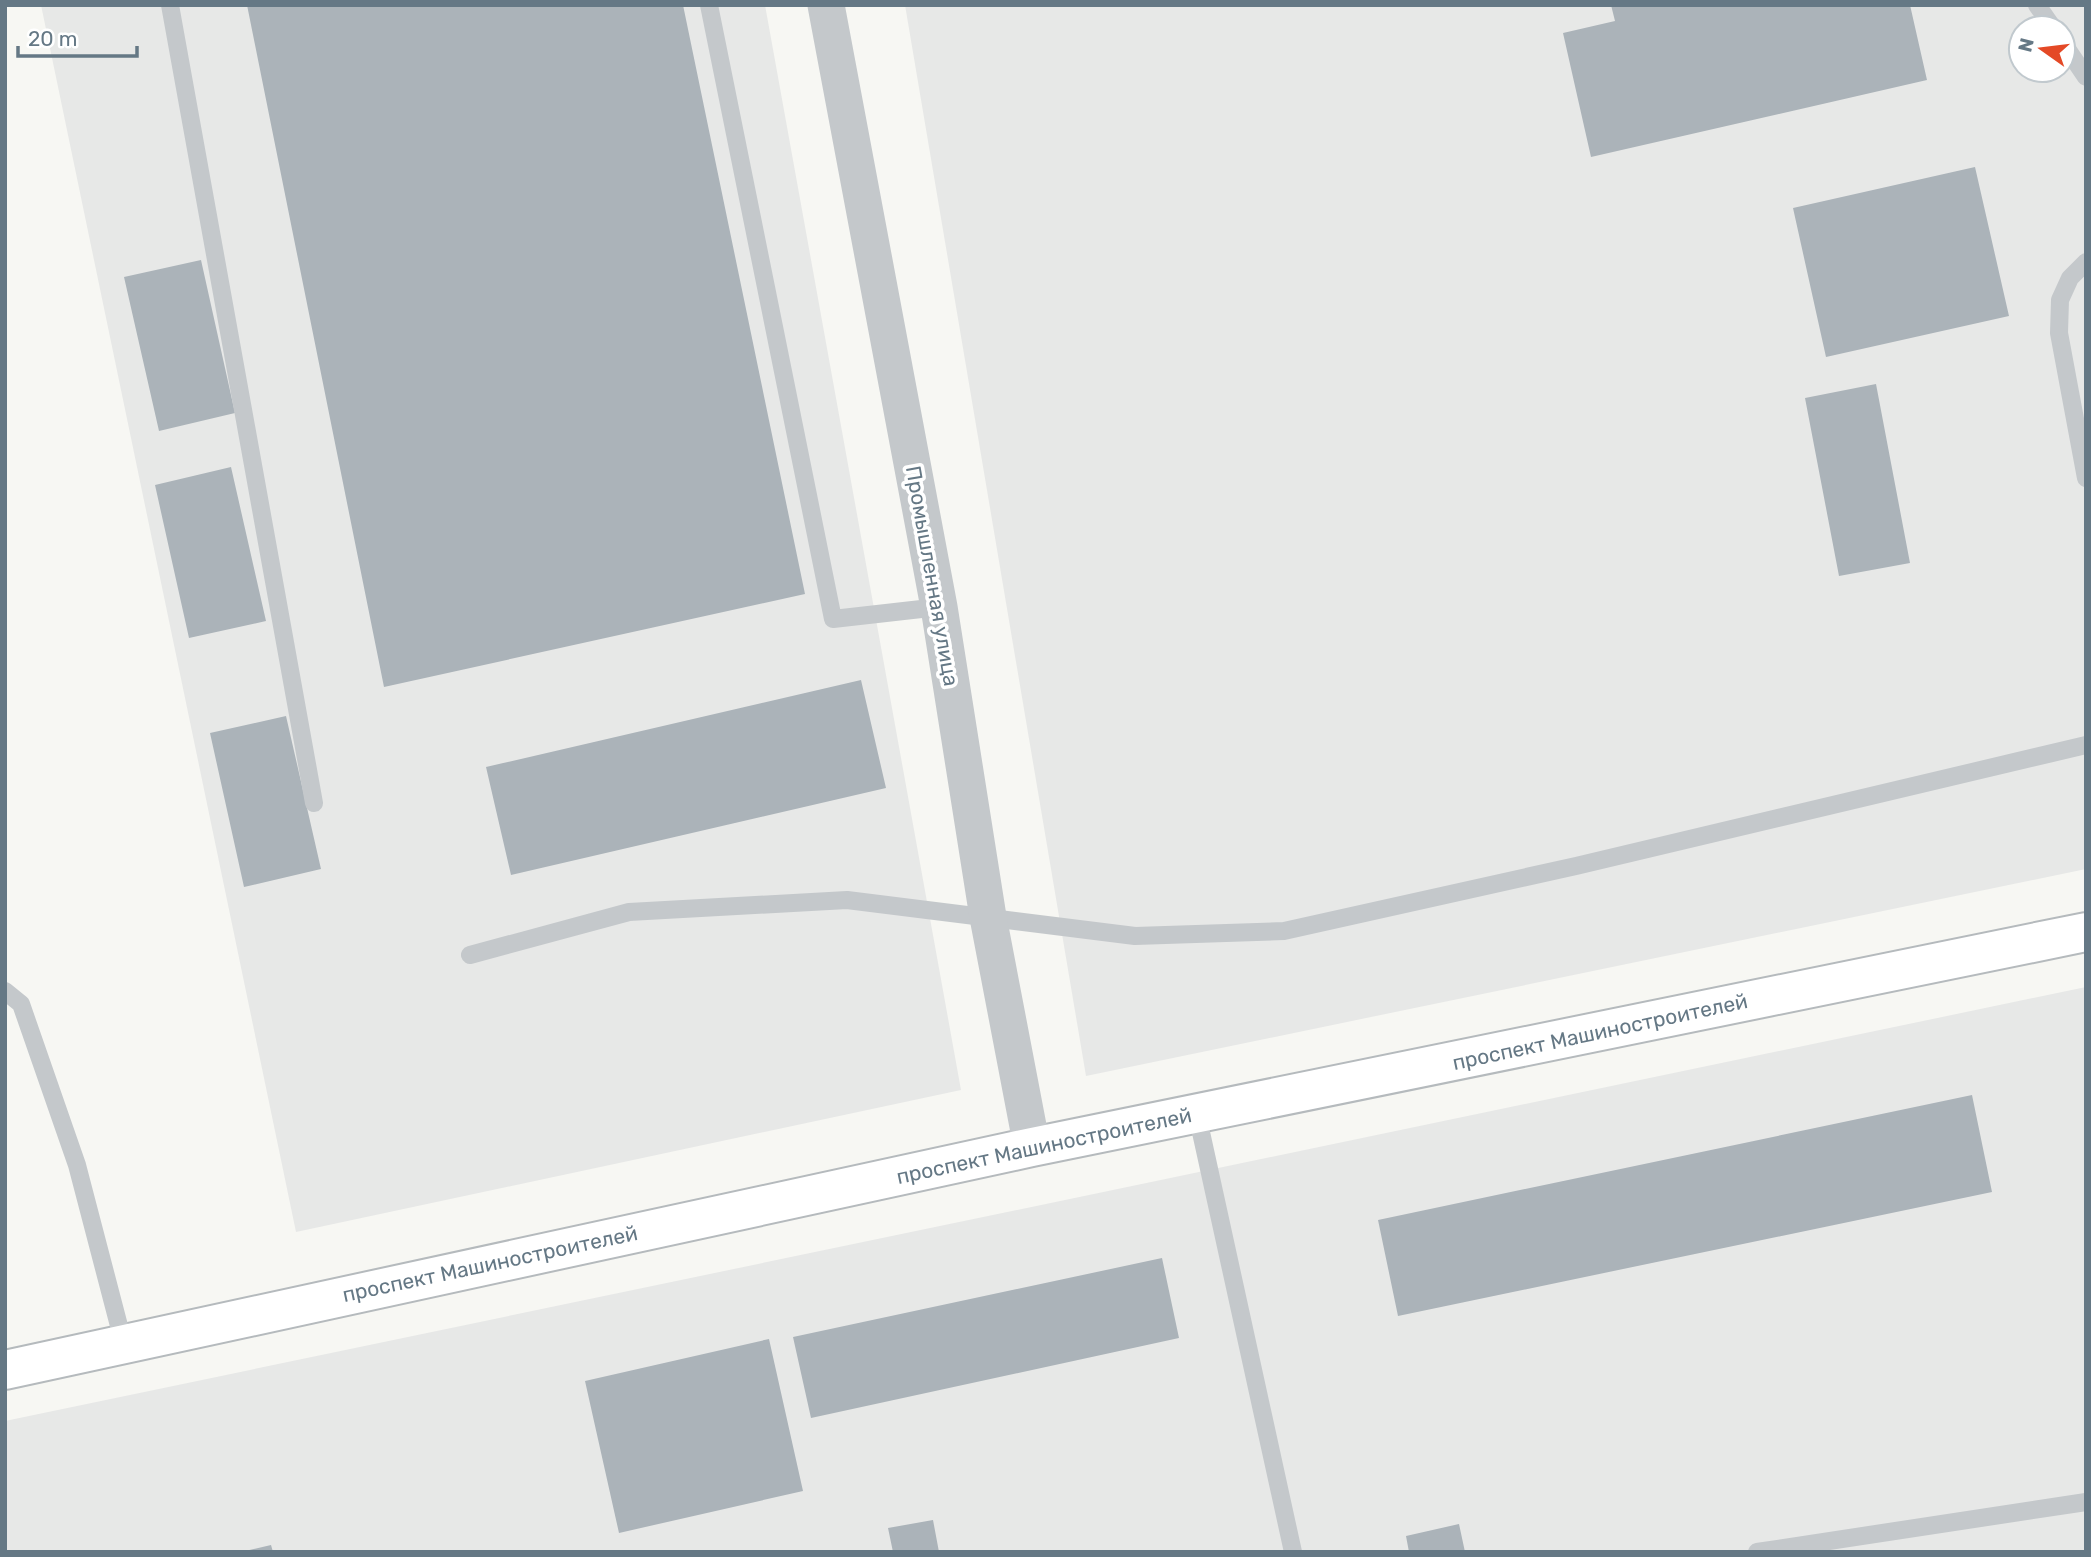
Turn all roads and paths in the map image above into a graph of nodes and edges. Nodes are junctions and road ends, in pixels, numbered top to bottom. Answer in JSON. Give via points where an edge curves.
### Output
{"nodes":[{"id":1,"x":170,"y":5,"type":"edge"},
{"id":2,"x":709,"y":5,"type":"edge"},
{"id":3,"x":826,"y":5,"type":"edge"},
{"id":4,"x":2086,"y":262,"type":"edge"},
{"id":5,"x":2086,"y":478,"type":"edge"},
{"id":6,"x":939,"y":607,"type":"junction"},
{"id":7,"x":2086,"y":745,"type":"edge"},
{"id":8,"x":314,"y":803,"type":"dead end"},
{"id":9,"x":988,"y":917,"type":"junction"},
{"id":10,"x":2086,"y":932,"type":"edge"},
{"id":11,"x":470,"y":955,"type":"dead end"},
{"id":12,"x":5,"y":990,"type":"edge"},
{"id":13,"x":1197,"y":1114,"type":"junction"},
{"id":14,"x":1032,"y":1147,"type":"junction"},
{"id":15,"x":124,"y":1345,"type":"junction"},
{"id":16,"x":5,"y":1370,"type":"edge"},
{"id":17,"x":2086,"y":1502,"type":"edge"},
{"id":18,"x":1293,"y":1552,"type":"edge"},
{"id":19,"x":1757,"y":1552,"type":"edge"}],
"edges":[{"from":1,"to":8,"type":"lane"},
{"from":2,"to":6,"type":"lane","via":[[833,619]]},
{"from":3,"to":6,"type":"street","name":"Промышленная улица"},
{"from":4,"to":5,"type":"lane","via":[[2070,278],[2060,300],[2059,334]]},
{"from":6,"to":9,"type":"street","name":"Промышленная улица"},
{"from":7,"to":9,"type":"lane","via":[[1284,931],[1135,936]]},
{"from":9,"to":11,"type":"lane","via":[[847,900],[629,912]]},
{"from":9,"to":14,"type":"street","name":"Промышленная улица"},
{"from":10,"to":13,"type":"main road","name":"проспект Машиностроителей"},
{"from":12,"to":15,"type":"lane","via":[[21,1004],[77,1165]]},
{"from":13,"to":14,"type":"main road","name":"проспект Машиностроителей"},
{"from":13,"to":18,"type":"lane"},
{"from":14,"to":15,"type":"main road","name":"проспект Машиностроителей"},
{"from":15,"to":16,"type":"main road","name":"проспект Машиностроителей"},
{"from":17,"to":19,"type":"lane"}]}
